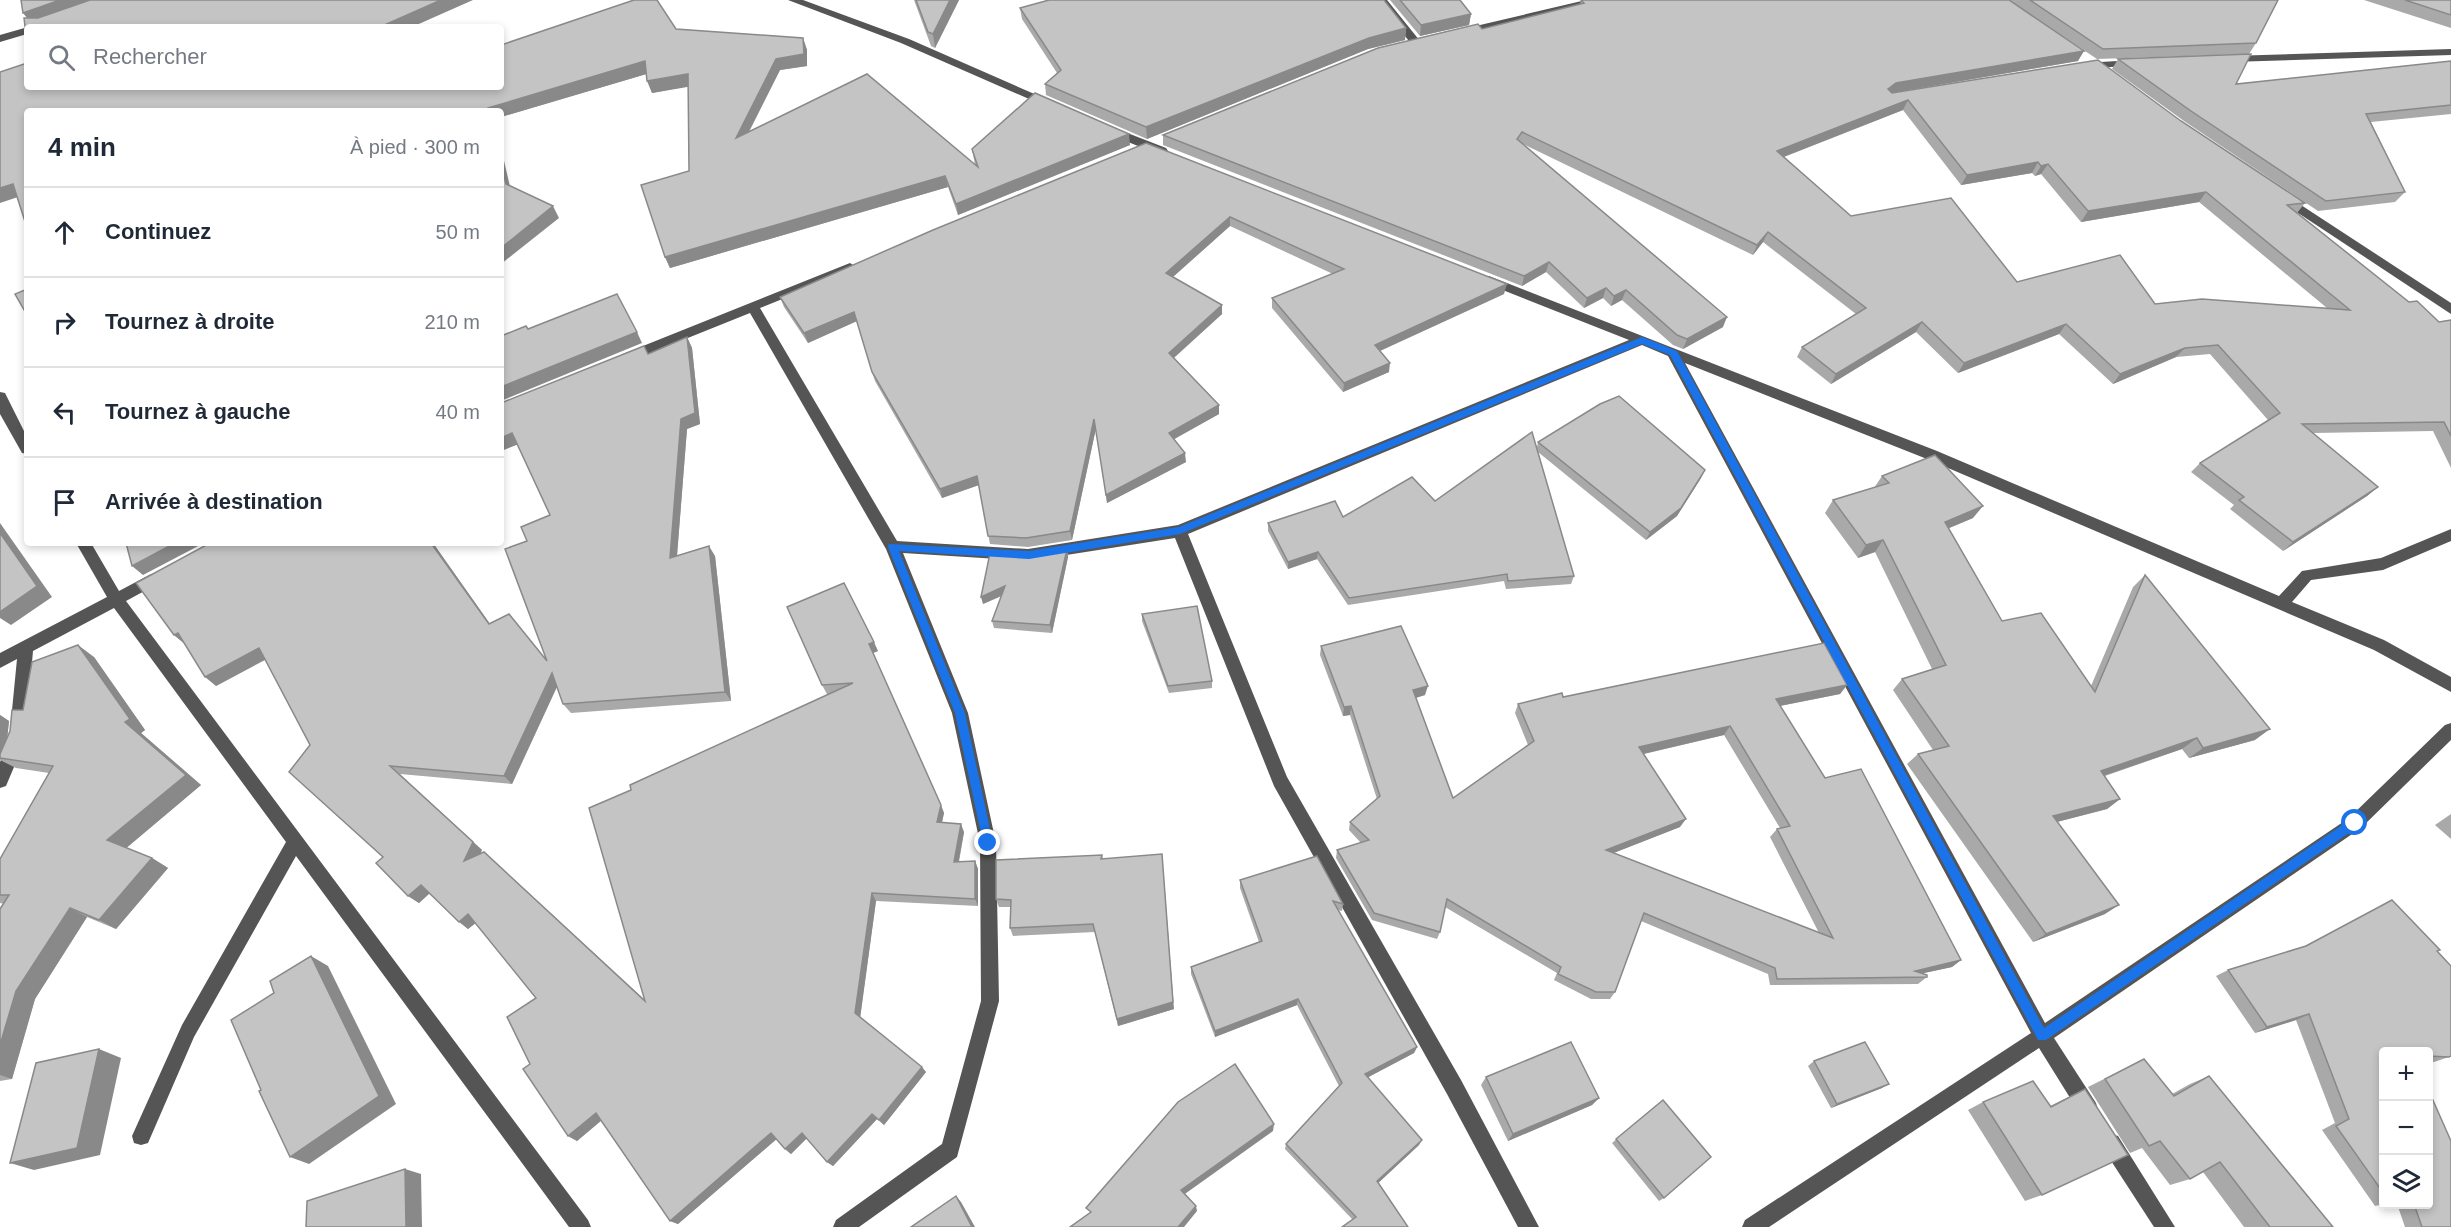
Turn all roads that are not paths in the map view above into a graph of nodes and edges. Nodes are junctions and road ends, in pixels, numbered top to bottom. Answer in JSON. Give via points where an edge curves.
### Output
{"nodes":[{"id":1,"x":793,"y":0,"type":"edge"},
{"id":2,"x":1382,"y":0,"type":"edge"},
{"id":3,"x":1600,"y":0,"type":"edge"},
{"id":4,"x":24,"y":31,"type":"edge"},
{"id":5,"x":1450,"y":35,"type":"edge"},
{"id":6,"x":0,"y":39,"type":"edge"},
{"id":7,"x":1416,"y":43,"type":"edge"},
{"id":8,"x":2076,"y":51,"type":"edge"},
{"id":9,"x":2451,"y":52,"type":"edge"},
{"id":10,"x":2214,"y":60,"type":"edge"},
{"id":11,"x":2142,"y":62,"type":"edge"},
{"id":12,"x":2095,"y":64,"type":"junction"},
{"id":13,"x":2072,"y":68,"type":"edge"},
{"id":14,"x":2113,"y":78,"type":"edge"},
{"id":15,"x":1063,"y":109,"type":"edge"},
{"id":16,"x":1106,"y":128,"type":"edge"},
{"id":17,"x":1170,"y":137,"type":"edge"},
{"id":18,"x":1148,"y":146,"type":"junction"},
{"id":19,"x":1170,"y":154,"type":"edge"},
{"id":20,"x":1126,"y":155,"type":"edge"},
{"id":21,"x":2277,"y":193,"type":"edge"},
{"id":22,"x":862,"y":262,"type":"edge"},
{"id":23,"x":1475,"y":274,"type":"edge"},
{"id":24,"x":753,"y":307,"type":"junction"},
{"id":25,"x":2451,"y":309,"type":"edge"},
{"id":26,"x":1642,"y":340,"type":"junction"},
{"id":27,"x":1674,"y":353,"type":"junction"},
{"id":28,"x":621,"y":360,"type":"edge"},
{"id":29,"x":0,"y":397,"type":"edge"},
{"id":30,"x":24,"y":444,"type":"edge"},
{"id":31,"x":1180,"y":531,"type":"junction"},
{"id":32,"x":2451,"y":536,"type":"edge"},
{"id":33,"x":85,"y":546,"type":"edge"},
{"id":34,"x":893,"y":547,"type":"junction"},
{"id":35,"x":174,"y":568,"type":"edge"},
{"id":36,"x":116,"y":598,"type":"junction"},
{"id":37,"x":2282,"y":603,"type":"junction"},
{"id":38,"x":26,"y":647,"type":"junction"},
{"id":39,"x":0,"y":661,"type":"edge"},
{"id":40,"x":2451,"y":685,"type":"edge"},
{"id":41,"x":2451,"y":730,"type":"edge"},
{"id":42,"x":0,"y":781,"type":"edge"},
{"id":43,"x":295,"y":842,"type":"junction"},
{"id":44,"x":2042,"y":1036,"type":"junction"},
{"id":45,"x":141,"y":1136,"type":"dead end"},
{"id":46,"x":581,"y":1227,"type":"edge"},
{"id":47,"x":843,"y":1227,"type":"edge"},
{"id":48,"x":1529,"y":1227,"type":"edge"},
{"id":49,"x":1752,"y":1227,"type":"edge"},
{"id":50,"x":2165,"y":1227,"type":"edge"}],
"edges":[{"from":1,"to":15,"type":"street","via":[[904,41]]},
{"from":2,"to":7,"type":"street"},
{"from":3,"to":5,"type":"street"},
{"from":4,"to":6,"type":"street"},
{"from":8,"to":12,"type":"street"},
{"from":9,"to":10,"type":"street"},
{"from":11,"to":12,"type":"street"},
{"from":12,"to":13,"type":"street"},
{"from":12,"to":14,"type":"street"},
{"from":16,"to":18,"type":"street"},
{"from":17,"to":18,"type":"street"},
{"from":18,"to":19,"type":"street"},
{"from":18,"to":20,"type":"street"},
{"from":21,"to":25,"type":"street"},
{"from":22,"to":24,"type":"street"},
{"from":23,"to":26,"type":"street"},
{"from":24,"to":28,"type":"street"},
{"from":24,"to":34,"type":"street"},
{"from":26,"to":27,"type":"street"},
{"from":26,"to":31,"type":"street"},
{"from":27,"to":37,"type":"street","via":[[1932,455]]},
{"from":27,"to":44,"type":"street"},
{"from":29,"to":30,"type":"street"},
{"from":31,"to":34,"type":"street","via":[[1029,555]]},
{"from":31,"to":48,"type":"street","via":[[1280,781]]},
{"from":32,"to":37,"type":"street","via":[[2383,564],[2307,575]]},
{"from":33,"to":36,"type":"street"},
{"from":34,"to":47,"type":"street","via":[[960,713],[988,843],[990,1001],[950,1150]]},
{"from":35,"to":36,"type":"street"},
{"from":36,"to":38,"type":"street"},
{"from":36,"to":43,"type":"street"},
{"from":37,"to":40,"type":"street","via":[[2379,645]]},
{"from":38,"to":39,"type":"street"},
{"from":38,"to":42,"type":"street","via":[[17,741]]},
{"from":41,"to":44,"type":"street","via":[[2355,823]]},
{"from":43,"to":45,"type":"street","via":[[188,1031]]},
{"from":43,"to":46,"type":"street"},
{"from":44,"to":49,"type":"street"},
{"from":44,"to":50,"type":"street"}]}
